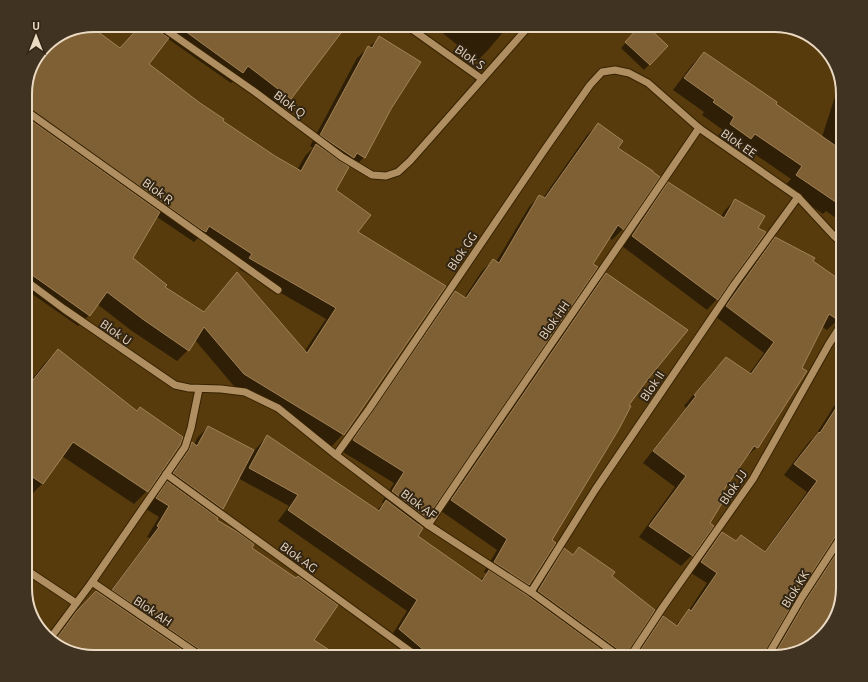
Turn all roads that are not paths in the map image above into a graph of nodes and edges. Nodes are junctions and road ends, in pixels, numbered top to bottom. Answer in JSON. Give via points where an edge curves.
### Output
{"nodes":[{"id":1,"x":169,"y":32,"type":"edge"},
{"id":2,"x":416,"y":32,"type":"edge"},
{"id":3,"x":524,"y":32,"type":"edge"},
{"id":4,"x":615,"y":70,"type":"joint"},
{"id":5,"x":482,"y":79,"type":"junction"},
{"id":6,"x":32,"y":115,"type":"edge"},
{"id":7,"x":698,"y":128,"type":"junction"},
{"id":8,"x":798,"y":197,"type":"junction"},
{"id":9,"x":836,"y":238,"type":"edge"},
{"id":10,"x":32,"y":285,"type":"edge"},
{"id":11,"x":278,"y":290,"type":"dead end"},
{"id":12,"x":836,"y":333,"type":"edge"},
{"id":13,"x":199,"y":389,"type":"junction"},
{"id":14,"x":336,"y":455,"type":"junction"},
{"id":15,"x":166,"y":474,"type":"junction"},
{"id":16,"x":428,"y":525,"type":"junction"},
{"id":17,"x":836,"y":545,"type":"edge"},
{"id":18,"x":32,"y":574,"type":"edge"},
{"id":19,"x":92,"y":582,"type":"junction"},
{"id":20,"x":531,"y":592,"type":"junction"},
{"id":21,"x":76,"y":603,"type":"junction"},
{"id":22,"x":53,"y":634,"type":"edge"},
{"id":23,"x":192,"y":650,"type":"edge"},
{"id":24,"x":408,"y":650,"type":"edge"},
{"id":25,"x":610,"y":650,"type":"edge"},
{"id":26,"x":635,"y":650,"type":"edge"},
{"id":27,"x":771,"y":650,"type":"edge"}],
"edges":[{"from":1,"to":5,"type":"street","name":"Blok Q","via":[[342,157],[372,175],[386,176],[398,172]]},
{"from":2,"to":5,"type":"street","name":"Blok S"},
{"from":3,"to":5,"type":"street","name":"Blok Q"},
{"from":4,"to":7,"type":"street","name":"Blok EE","via":[[629,73],[648,83]]},
{"from":4,"to":14,"type":"street","name":"Blok GG","via":[[602,72],[590,85]]},
{"from":6,"to":11,"type":"street","name":"Blok R"},
{"from":7,"to":8,"type":"street","name":"Blok EE"},
{"from":7,"to":16,"type":"street","name":"Blok HH"},
{"from":8,"to":9,"type":"street","name":"Blok EE"},
{"from":8,"to":20,"type":"street","name":"Blok II","via":[[720,305],[595,490]]},
{"from":10,"to":13,"type":"street","name":"Blok U","via":[[175,385]]},
{"from":12,"to":26,"type":"street","name":"Blok JJ","via":[[753,479]]},
{"from":13,"to":14,"type":"street","name":"Blok AF","via":[[245,392],[278,408]]},
{"from":13,"to":15,"type":"street","via":[[185,447]]},
{"from":14,"to":16,"type":"street","name":"Blok AF"},
{"from":15,"to":19,"type":"street"},
{"from":15,"to":24,"type":"street","name":"Blok AG"},
{"from":16,"to":20,"type":"street","name":"Blok AF"},
{"from":17,"to":27,"type":"street","name":"Blok KK"},
{"from":18,"to":21,"type":"street"},
{"from":19,"to":21,"type":"street"},
{"from":19,"to":23,"type":"street","name":"Blok AH"},
{"from":20,"to":25,"type":"street","name":"Blok AF"},
{"from":21,"to":22,"type":"street"}]}
